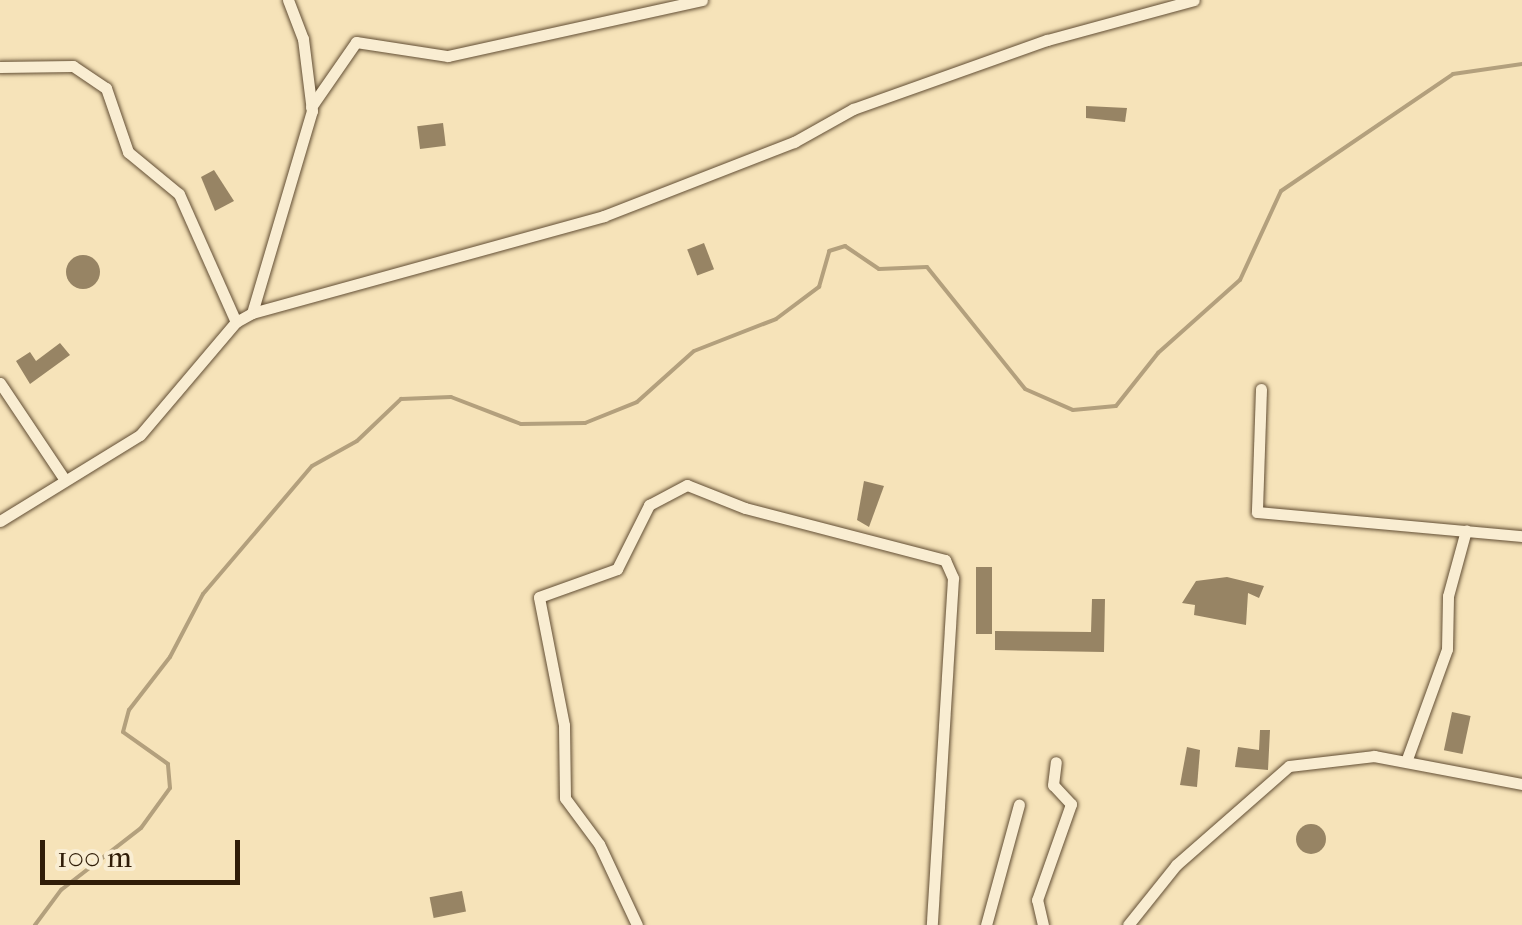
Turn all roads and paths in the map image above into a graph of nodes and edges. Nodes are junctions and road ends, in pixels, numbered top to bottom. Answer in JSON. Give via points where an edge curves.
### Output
{"nodes":[{"id":1,"x":288,"y":0,"type":"edge"},
{"id":2,"x":702,"y":0,"type":"edge"},
{"id":3,"x":1194,"y":0,"type":"edge"},
{"id":4,"x":0,"y":67,"type":"edge"},
{"id":5,"x":311,"y":108,"type":"junction"},
{"id":6,"x":252,"y":314,"type":"junction"},
{"id":7,"x":236,"y":322,"type":"junction"},
{"id":8,"x":0,"y":383,"type":"edge"},
{"id":9,"x":1261,"y":390,"type":"dead end"},
{"id":10,"x":65,"y":480,"type":"junction"},
{"id":11,"x":0,"y":521,"type":"edge"},
{"id":12,"x":1466,"y":530,"type":"junction"},
{"id":13,"x":1522,"y":536,"type":"edge"},
{"id":14,"x":1408,"y":759,"type":"junction"},
{"id":15,"x":1056,"y":762,"type":"dead end"},
{"id":16,"x":1522,"y":784,"type":"edge"},
{"id":17,"x":1018,"y":804,"type":"dead end"},
{"id":18,"x":636,"y":925,"type":"edge"},
{"id":19,"x":932,"y":925,"type":"edge"},
{"id":20,"x":986,"y":925,"type":"edge"},
{"id":21,"x":1043,"y":925,"type":"edge"},
{"id":22,"x":1128,"y":925,"type":"edge"}],
"edges":[{"from":1,"to":5,"type":"street","via":[[302,39]]},
{"from":2,"to":5,"type":"street","via":[[448,56],[356,42]]},
{"from":3,"to":6,"type":"street","via":[[1047,40],[853,109],[744,163],[604,216]]},
{"from":4,"to":7,"type":"street","via":[[73,66],[106,88],[128,152],[179,194]]},
{"from":5,"to":6,"type":"street"},
{"from":6,"to":7,"type":"street"},
{"from":7,"to":10,"type":"street","via":[[140,434]]},
{"from":8,"to":10,"type":"street"},
{"from":9,"to":12,"type":"street","via":[[1257,512]]},
{"from":10,"to":11,"type":"street"},
{"from":12,"to":13,"type":"street"},
{"from":12,"to":14,"type":"street","via":[[1448,596],[1447,649]]},
{"from":14,"to":16,"type":"street"},
{"from":14,"to":22,"type":"street","via":[[1345,756],[1273,775],[1239,816],[1176,866]]},
{"from":15,"to":21,"type":"street","via":[[1054,785],[1071,804],[1037,900]]},
{"from":17,"to":20,"type":"street"},
{"from":18,"to":19,"type":"street","via":[[608,860],[566,798],[564,724],[539,597],[617,569],[649,505],[687,484],[745,508],[945,560],[953,578]]}]}
